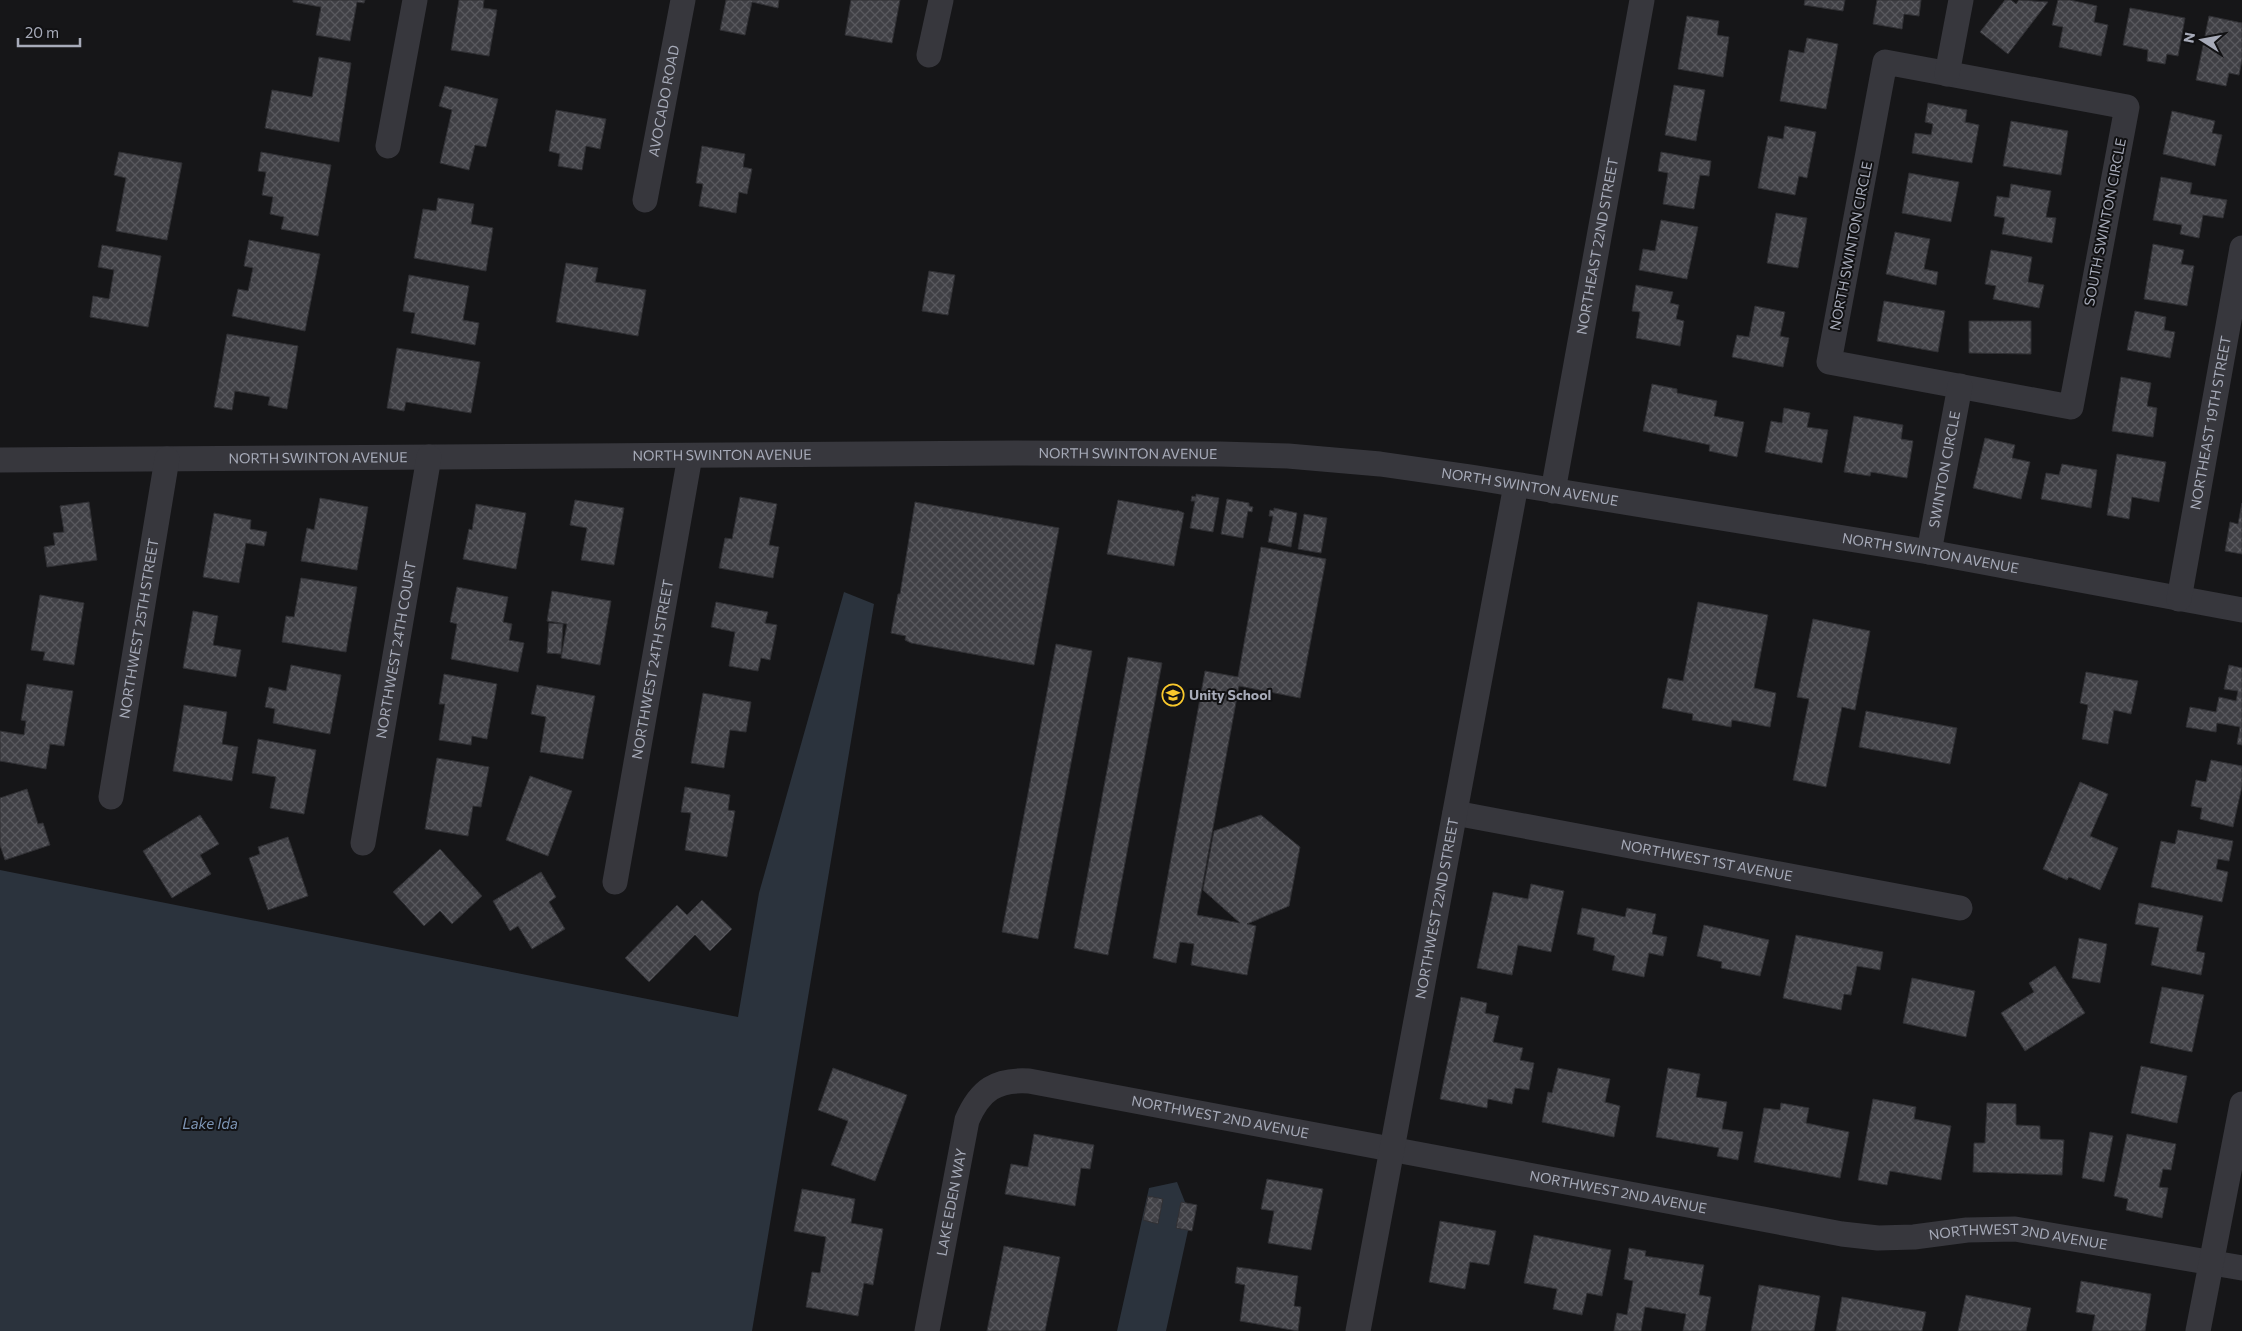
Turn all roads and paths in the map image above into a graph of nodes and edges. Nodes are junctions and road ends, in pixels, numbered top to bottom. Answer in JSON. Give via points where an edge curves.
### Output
{"nodes":[{"id":1,"x":415,"y":0,"type":"edge"},
{"id":2,"x":683,"y":0,"type":"edge"},
{"id":3,"x":941,"y":0,"type":"edge"},
{"id":4,"x":1642,"y":0,"type":"edge"},
{"id":5,"x":1961,"y":0,"type":"edge"},
{"id":6,"x":929,"y":55,"type":"dead end"},
{"id":7,"x":1947,"y":74,"type":"junction"},
{"id":8,"x":388,"y":146,"type":"dead end"},
{"id":9,"x":645,"y":200,"type":"dead end"},
{"id":10,"x":2242,"y":248,"type":"edge"},
{"id":11,"x":1960,"y":386,"type":"junction"},
{"id":12,"x":690,"y":456,"type":"junction"},
{"id":13,"x":429,"y":457,"type":"junction"},
{"id":14,"x":167,"y":459,"type":"junction"},
{"id":15,"x":0,"y":460,"type":"edge"},
{"id":16,"x":1516,"y":485,"type":"junction"},
{"id":17,"x":1554,"y":491,"type":"junction"},
{"id":18,"x":1929,"y":552,"type":"junction"},
{"id":19,"x":2180,"y":599,"type":"junction"},
{"id":20,"x":2242,"y":610,"type":"edge"},
{"id":21,"x":111,"y":797,"type":"dead end"},
{"id":22,"x":1455,"y":813,"type":"junction"},
{"id":23,"x":362,"y":842,"type":"dead end"},
{"id":24,"x":615,"y":882,"type":"dead end"},
{"id":25,"x":1960,"y":908,"type":"dead end"},
{"id":26,"x":997,"y":1084,"type":"joint"},
{"id":27,"x":2242,"y":1104,"type":"edge"},
{"id":28,"x":1392,"y":1149,"type":"junction"},
{"id":29,"x":2212,"y":1262,"type":"junction"},
{"id":30,"x":2242,"y":1268,"type":"edge"},
{"id":31,"x":927,"y":1331,"type":"edge"},
{"id":32,"x":1358,"y":1331,"type":"edge"},
{"id":33,"x":2198,"y":1331,"type":"edge"}],
"edges":[{"from":1,"to":8,"type":"street"},
{"from":2,"to":9,"type":"street","name":"AVOCADO ROAD"},
{"from":3,"to":6,"type":"street"},
{"from":4,"to":17,"type":"street","name":"NORTHEAST 22ND STREET"},
{"from":5,"to":7,"type":"street"},
{"from":7,"to":11,"type":"street","name":"NORTH SWINTON CIRCLE","via":[[1885,62],[1829,362]]},
{"from":7,"to":11,"type":"street","name":"SOUTH SWINTON CIRCLE","via":[[2127,108],[2071,407]]},
{"from":10,"to":19,"type":"street","name":"NORTHEAST 19TH STREET"},
{"from":11,"to":18,"type":"street","name":"SWINTON CIRCLE"},
{"from":12,"to":13,"type":"street","name":"NORTH SWINTON AVENUE"},
{"from":12,"to":16,"type":"street","name":"NORTH SWINTON AVENUE","via":[[1015,453],[1288,456],[1380,464]]},
{"from":12,"to":24,"type":"street","name":"NORTHWEST 24TH STREET"},
{"from":13,"to":14,"type":"street","name":"NORTH SWINTON AVENUE"},
{"from":13,"to":23,"type":"street","name":"NORTHWEST 24TH COURT"},
{"from":14,"to":15,"type":"street","name":"NORTH SWINTON AVENUE"},
{"from":14,"to":21,"type":"street","name":"NORTHWEST 25TH STREET"},
{"from":16,"to":17,"type":"street","name":"NORTH SWINTON AVENUE"},
{"from":16,"to":22,"type":"street","name":"NORTHWEST 22ND STREET"},
{"from":17,"to":18,"type":"street","name":"NORTH SWINTON AVENUE"},
{"from":18,"to":19,"type":"street","name":"NORTH SWINTON AVENUE"},
{"from":19,"to":20,"type":"street","name":"NORTH SWINTON AVENUE"},
{"from":22,"to":25,"type":"street","name":"NORTHWEST 1ST AVENUE"},
{"from":22,"to":28,"type":"street","name":"NORTHWEST 22ND STREET"},
{"from":26,"to":28,"type":"street","name":"NORTHWEST 2ND AVENUE","via":[[1029,1080]]},
{"from":26,"to":31,"type":"street","name":"LAKE EDEN WAY","via":[[979,1099],[968,1120]]},
{"from":27,"to":29,"type":"street"},
{"from":28,"to":29,"type":"street","name":"NORTHWEST 2ND AVENUE","via":[[1842,1234],[1914,1237],[1967,1230],[2015,1229]]},
{"from":28,"to":32,"type":"street","name":"NORTHWEST 22ND STREET"},
{"from":29,"to":30,"type":"street","name":"NORTHWEST 2ND AVENUE"},
{"from":29,"to":33,"type":"street"}]}
